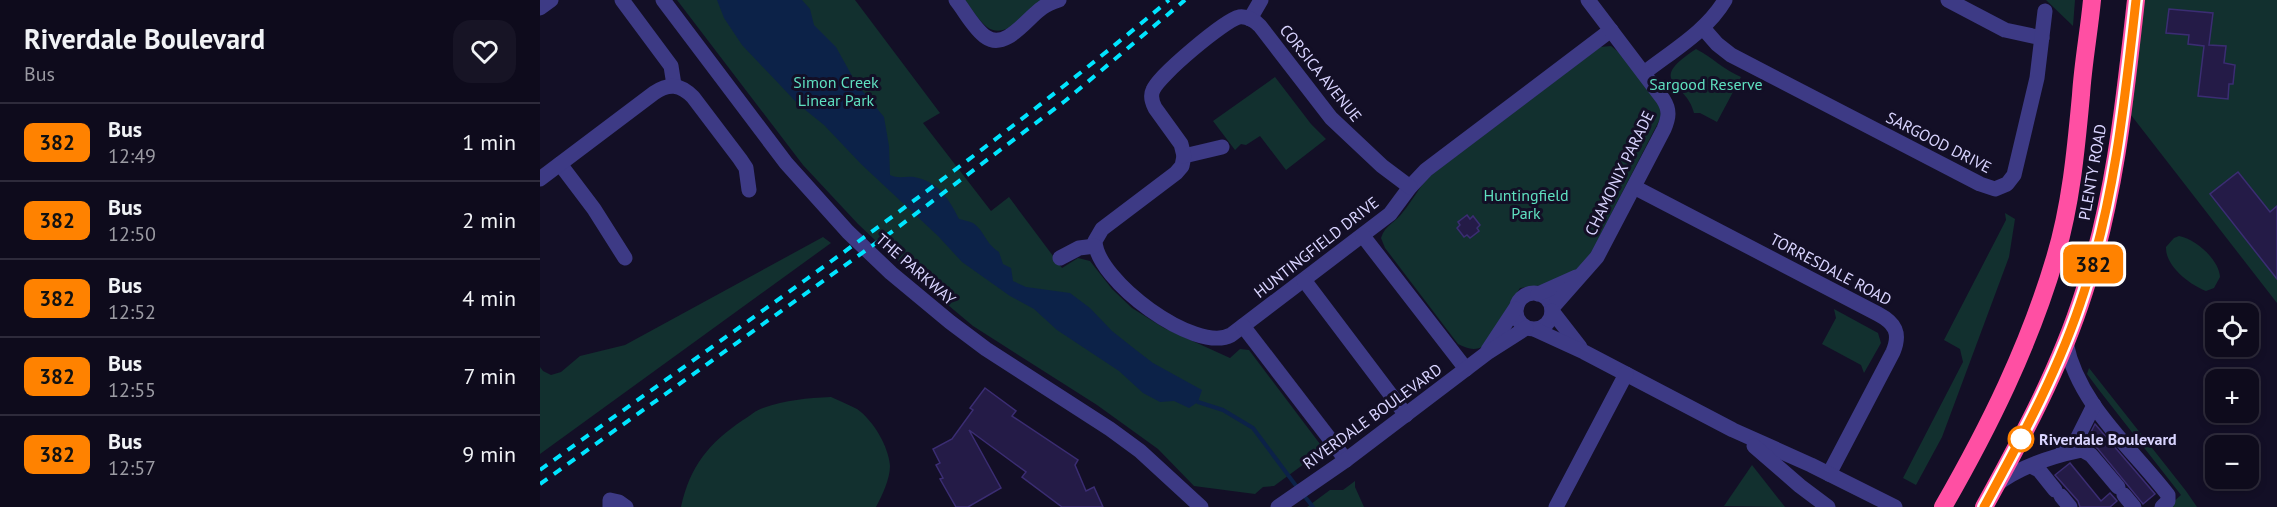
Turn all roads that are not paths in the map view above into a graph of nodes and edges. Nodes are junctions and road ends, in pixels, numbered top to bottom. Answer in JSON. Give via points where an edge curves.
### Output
{"nodes":[{"id":1,"x":551,"y":0,"type":"edge"},
{"id":2,"x":622,"y":0,"type":"edge"},
{"id":3,"x":956,"y":0,"type":"edge"},
{"id":4,"x":1059,"y":0,"type":"edge"},
{"id":5,"x":1261,"y":0,"type":"edge"},
{"id":6,"x":1588,"y":0,"type":"edge"},
{"id":7,"x":1725,"y":0,"type":"edge"},
{"id":8,"x":1948,"y":0,"type":"edge"},
{"id":9,"x":2092,"y":0,"type":"edge"},
{"id":10,"x":2136,"y":0,"type":"edge"},
{"id":11,"x":663,"y":1,"type":"edge"},
{"id":12,"x":540,"y":8,"type":"edge"},
{"id":13,"x":2045,"y":10,"type":"dead end"},
{"id":14,"x":1250,"y":19,"type":"junction"},
{"id":15,"x":1702,"y":28,"type":"junction"},
{"id":16,"x":1611,"y":30,"type":"junction"},
{"id":17,"x":2042,"y":38,"type":"junction"},
{"id":18,"x":1644,"y":73,"type":"junction"},
{"id":19,"x":674,"y":85,"type":"junction"},
{"id":20,"x":1222,"y":147,"type":"dead end"},
{"id":21,"x":1184,"y":156,"type":"junction"},
{"id":22,"x":560,"y":164,"type":"junction"},
{"id":23,"x":540,"y":179,"type":"edge"},
{"id":24,"x":1410,"y":187,"type":"junction"},
{"id":25,"x":1634,"y":187,"type":"junction"},
{"id":26,"x":749,"y":190,"type":"dead end"},
{"id":27,"x":1363,"y":236,"type":"junction"},
{"id":28,"x":1095,"y":246,"type":"junction"},
{"id":29,"x":626,"y":258,"type":"dead end"},
{"id":30,"x":1060,"y":258,"type":"dead end"},
{"id":31,"x":1582,"y":275,"type":"junction"},
{"id":32,"x":1304,"y":280,"type":"junction"},
{"id":33,"x":1538,"y":294,"type":"junction"},
{"id":34,"x":1515,"y":309,"type":"junction"},
{"id":35,"x":1552,"y":310,"type":"junction"},
{"id":36,"x":1244,"y":326,"type":"junction"},
{"id":37,"x":1531,"y":329,"type":"junction"},
{"id":38,"x":2066,"y":343,"type":"junction"},
{"id":39,"x":1584,"y":352,"type":"junction"},
{"id":40,"x":1487,"y":353,"type":"junction"},
{"id":41,"x":1466,"y":369,"type":"junction"},
{"id":42,"x":1626,"y":374,"type":"junction"},
{"id":43,"x":2094,"y":405,"type":"junction"},
{"id":44,"x":1406,"y":415,"type":"junction"},
{"id":45,"x":1733,"y":430,"type":"junction"},
{"id":46,"x":2054,"y":459,"type":"junction"},
{"id":47,"x":1346,"y":460,"type":"junction"},
{"id":48,"x":2031,"y":466,"type":"junction"},
{"id":49,"x":1828,"y":474,"type":"junction"},
{"id":50,"x":1996,"y":485,"type":"junction"},
{"id":51,"x":2062,"y":498,"type":"edge"},
{"id":52,"x":606,"y":505,"type":"edge"},
{"id":53,"x":1281,"y":505,"type":"edge"},
{"id":54,"x":1199,"y":506,"type":"edge"},
{"id":55,"x":626,"y":507,"type":"edge"},
{"id":56,"x":1556,"y":507,"type":"edge"},
{"id":57,"x":1828,"y":507,"type":"edge"},
{"id":58,"x":1895,"y":507,"type":"edge"},
{"id":59,"x":1943,"y":507,"type":"edge"},
{"id":60,"x":1984,"y":507,"type":"edge"},
{"id":61,"x":2134,"y":507,"type":"edge"},
{"id":62,"x":2162,"y":507,"type":"edge"}],
"edges":[{"from":1,"to":12,"type":"street"},
{"from":2,"to":19,"type":"street","via":[[671,66]]},
{"from":3,"to":4,"type":"street","via":[[980,32],[998,40],[1013,33],[1043,6]]},
{"from":5,"to":14,"type":"street"},
{"from":6,"to":16,"type":"street","name":"CHAMONIX PARADE"},
{"from":7,"to":15,"type":"street"},
{"from":8,"to":17,"type":"street","via":[[2005,30]]},
{"from":9,"to":59,"type":"highway","name":"PLENTY ROAD","via":[[2076,148],[2056,256],[2020,357]]},
{"from":10,"to":38,"type":"highway","name":"PLENTY ROAD","via":[[2111,191],[2085,292]]},
{"from":11,"to":54,"type":"street","name":"THE PARKWAY","via":[[786,163],[891,273],[986,349],[1140,451]]},
{"from":13,"to":17,"type":"street","name":"SARGOOD DRIVE"},
{"from":14,"to":21,"type":"street","via":[[1238,17],[1228,22],[1187,54],[1152,91],[1152,101],[1181,144]]},
{"from":14,"to":24,"type":"street","name":"CORSICA AVENUE","via":[[1260,26],[1330,118]]},
{"from":15,"to":17,"type":"street","name":"SARGOOD DRIVE","via":[[1731,55],[1995,189],[2007,184],[2014,175],[2037,78]]},
{"from":15,"to":18,"type":"street"},
{"from":16,"to":18,"type":"street","name":"CHAMONIX PARADE"},
{"from":16,"to":24,"type":"street","name":"HUNTINGFIELD DRIVE","via":[[1426,170]]},
{"from":18,"to":25,"type":"street","name":"CHAMONIX PARADE","via":[[1667,105],[1669,115]]},
{"from":19,"to":22,"type":"street","via":[[654,93]]},
{"from":19,"to":26,"type":"street","via":[[693,97],[740,159],[749,179]]},
{"from":20,"to":21,"type":"street"},
{"from":21,"to":28,"type":"street","via":[[1176,173],[1100,231]]},
{"from":22,"to":23,"type":"street"},
{"from":22,"to":29,"type":"street"},
{"from":24,"to":27,"type":"street","name":"HUNTINGFIELD DRIVE","via":[[1390,214]]},
{"from":25,"to":31,"type":"street","name":"CHAMONIX PARADE","via":[[1597,257]]},
{"from":25,"to":49,"type":"street","name":"TORRESDALE ROAD","via":[[1878,314],[1894,326],[1898,338],[1893,352]]},
{"from":27,"to":32,"type":"street","name":"HUNTINGFIELD DRIVE"},
{"from":27,"to":41,"type":"street"},
{"from":28,"to":30,"type":"street","via":[[1079,248]]},
{"from":28,"to":36,"type":"street","name":"HUNTINGFIELD DRIVE","via":[[1120,284],[1167,321],[1218,339]]},
{"from":31,"to":33,"type":"street","name":"CHAMONIX PARADE"},
{"from":31,"to":35,"type":"street","name":"CHAMONIX PARADE"},
{"from":32,"to":36,"type":"street","name":"HUNTINGFIELD DRIVE"},
{"from":32,"to":44,"type":"street"},
{"from":33,"to":34,"type":"street","via":[[1521,298]]},
{"from":33,"to":35,"type":"street","via":[[1546,298]]},
{"from":34,"to":37,"type":"street","via":[[1518,320]]},
{"from":34,"to":40,"type":"street","name":"RIVERDALE BOULEVARD"},
{"from":35,"to":37,"type":"street","via":[[1549,321]]},
{"from":35,"to":39,"type":"street"},
{"from":36,"to":47,"type":"street"},
{"from":37,"to":39,"type":"street"},
{"from":37,"to":40,"type":"street","name":"RIVERDALE BOULEVARD"},
{"from":38,"to":43,"type":"street","via":[[2074,374]]},
{"from":38,"to":50,"type":"highway","name":"PLENTY ROAD"},
{"from":39,"to":42,"type":"street"},
{"from":40,"to":41,"type":"street","name":"RIVERDALE BOULEVARD"},
{"from":41,"to":44,"type":"street","name":"RIVERDALE BOULEVARD"},
{"from":42,"to":45,"type":"street"},
{"from":42,"to":56,"type":"street"},
{"from":43,"to":46,"type":"street","via":[[2073,443]]},
{"from":43,"to":62,"type":"street","via":[[2167,493],[2168,501]]},
{"from":44,"to":47,"type":"street","name":"RIVERDALE BOULEVARD"},
{"from":45,"to":49,"type":"street"},
{"from":45,"to":57,"type":"street"},
{"from":46,"to":48,"type":"street"},
{"from":46,"to":61,"type":"street","via":[[2088,452]]},
{"from":47,"to":53,"type":"street","name":"RIVERDALE BOULEVARD"},
{"from":48,"to":50,"type":"street"},
{"from":48,"to":51,"type":"street"},
{"from":49,"to":58,"type":"street"},
{"from":50,"to":60,"type":"highway","name":"PLENTY ROAD"},
{"from":52,"to":55,"type":"street","via":[[620,502]]}]}
